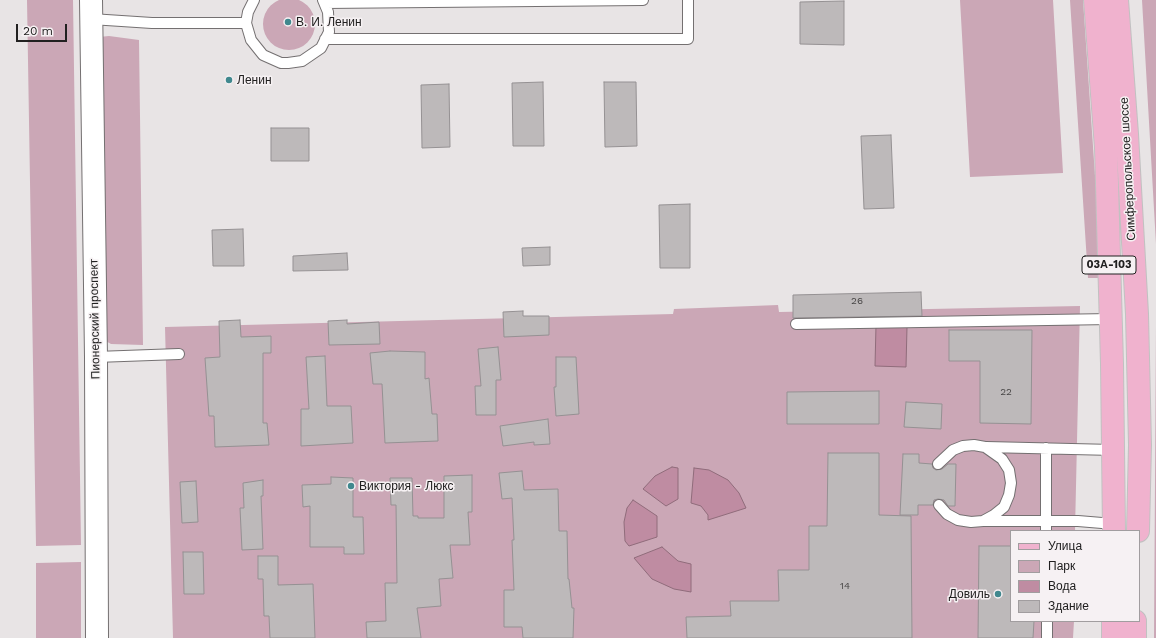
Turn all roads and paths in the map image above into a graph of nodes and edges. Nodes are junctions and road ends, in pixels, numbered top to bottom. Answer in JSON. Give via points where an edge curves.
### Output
{"nodes":[{"id":1,"x":254,"y":0,"type":"edge"},
{"id":2,"x":643,"y":0,"type":"edge"},
{"id":3,"x":688,"y":0,"type":"edge"},
{"id":4,"x":1095,"y":0,"type":"edge"},
{"id":5,"x":1117,"y":0,"type":"edge"},
{"id":6,"x":324,"y":2,"type":"edge"},
{"id":7,"x":91,"y":9,"type":"edge"},
{"id":8,"x":246,"y":23,"type":"junction"},
{"id":9,"x":325,"y":39,"type":"junction"},
{"id":10,"x":1111,"y":319,"type":"junction"},
{"id":11,"x":796,"y":324,"type":"dead end"},
{"id":12,"x":179,"y":354,"type":"dead end"},
{"id":13,"x":96,"y":357,"type":"junction"},
{"id":14,"x":985,"y":446,"type":"junction"},
{"id":15,"x":1046,"y":448,"type":"junction"},
{"id":16,"x":1114,"y":450,"type":"junction"},
{"id":17,"x":938,"y":464,"type":"dead end"},
{"id":18,"x":939,"y":505,"type":"dead end"},
{"id":19,"x":983,"y":521,"type":"junction"},
{"id":20,"x":1046,"y":526,"type":"edge"},
{"id":21,"x":1114,"y":527,"type":"edge"},
{"id":22,"x":1138,"y":530,"type":"edge"},
{"id":23,"x":1047,"y":622,"type":"edge"},
{"id":24,"x":1113,"y":622,"type":"edge"},
{"id":25,"x":1136,"y":622,"type":"edge"},
{"id":26,"x":97,"y":638,"type":"edge"},
{"id":27,"x":1047,"y":638,"type":"edge"},
{"id":28,"x":1113,"y":638,"type":"edge"},
{"id":29,"x":1135,"y":638,"type":"edge"}],
"edges":[{"from":1,"to":8,"type":"lane"},
{"from":2,"to":6,"type":"lane"},
{"from":3,"to":9,"type":"lane","via":[[688,39]]},
{"from":4,"to":10,"type":"main road","name":"Симферопольское шоссе","number":"03А-103","via":[[1106,148]]},
{"from":5,"to":22,"type":"main road","name":"Симферопольское шоссе","number":"03А-103","via":[[1137,314],[1140,445]]},
{"from":6,"to":9,"type":"lane","via":[[328,12],[329,32]]},
{"from":7,"to":8,"type":"lane","via":[[142,22]]},
{"from":7,"to":13,"type":"street","name":"Пионерский проспект"},
{"from":8,"to":9,"type":"lane","via":[[251,40],[264,55],[280,63],[302,61],[310,57],[321,48]]},
{"from":10,"to":11,"type":"lane"},
{"from":10,"to":16,"type":"main road","name":"Симферопольское шоссе","number":"03А-103"},
{"from":12,"to":13,"type":"lane"},
{"from":13,"to":26,"type":"street","name":"Пионерский проспект"},
{"from":14,"to":15,"type":"lane"},
{"from":14,"to":17,"type":"lane","via":[[963,446],[953,450]]},
{"from":14,"to":19,"type":"lane","via":[[1002,459],[1009,470],[1011,482],[1004,506]]},
{"from":15,"to":16,"type":"lane"},
{"from":15,"to":20,"type":"lane"},
{"from":16,"to":21,"type":"main road","name":"Симферопольское шоссе","number":"03А-103"},
{"from":18,"to":19,"type":"lane","via":[[947,514],[958,520]]},
{"from":19,"to":20,"type":"lane"},
{"from":20,"to":21,"type":"lane","via":[[1087,521]]},
{"from":23,"to":27,"type":"lane"},
{"from":24,"to":28,"type":"main road"},
{"from":25,"to":29,"type":"main road"}]}
